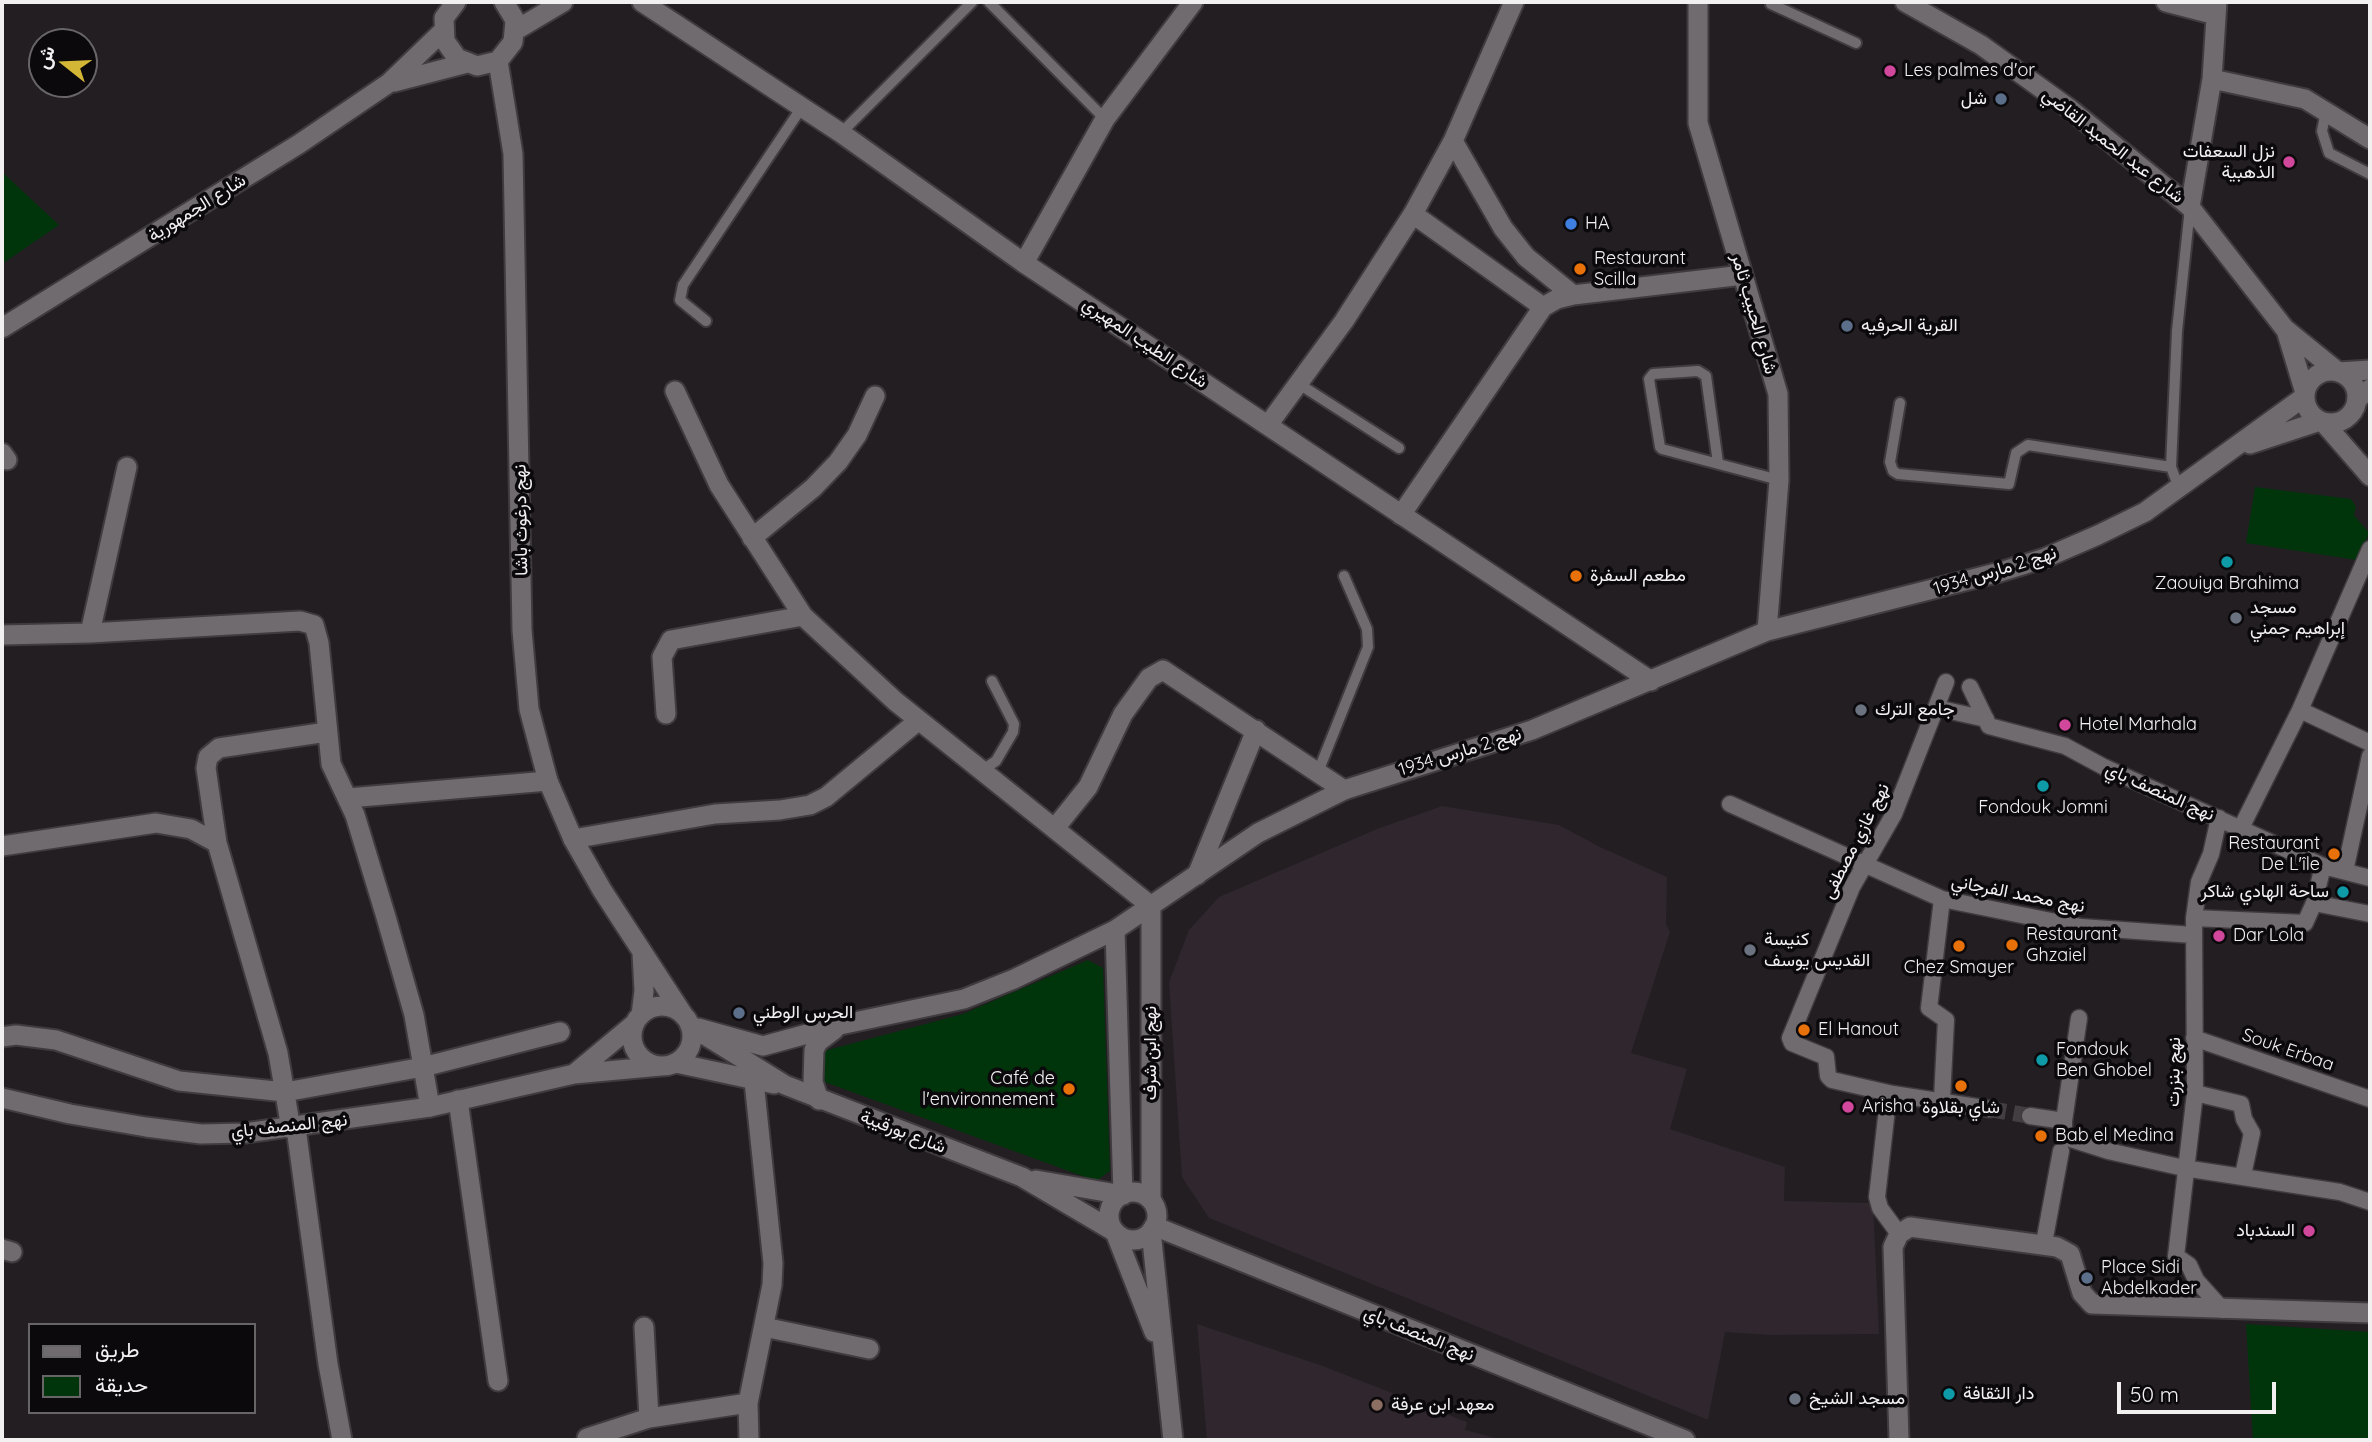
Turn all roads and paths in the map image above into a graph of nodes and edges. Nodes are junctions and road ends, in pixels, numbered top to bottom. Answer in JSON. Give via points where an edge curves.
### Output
{"nodes":[{"id":1,"x":456,"y":2,"type":"edge"},
{"id":2,"x":504,"y":2,"type":"edge"},
{"id":3,"x":563,"y":2,"type":"edge"},
{"id":4,"x":642,"y":2,"type":"edge"},
{"id":5,"x":972,"y":2,"type":"edge"},
{"id":6,"x":989,"y":2,"type":"edge"},
{"id":7,"x":1193,"y":2,"type":"edge"},
{"id":8,"x":1514,"y":2,"type":"edge"},
{"id":9,"x":1698,"y":2,"type":"edge"},
{"id":10,"x":1905,"y":2,"type":"edge"},
{"id":11,"x":2166,"y":2,"type":"edge"},
{"id":12,"x":1769,"y":3,"type":"edge"},
{"id":13,"x":2217,"y":8,"type":"edge"},
{"id":14,"x":516,"y":30,"type":"junction"},
{"id":15,"x":443,"y":31,"type":"junction"},
{"id":16,"x":1856,"y":43,"type":"dead end"},
{"id":17,"x":498,"y":61,"type":"junction"},
{"id":18,"x":467,"y":64,"type":"junction"},
{"id":19,"x":2212,"y":79,"type":"junction"},
{"id":20,"x":389,"y":83,"type":"junction"},
{"id":21,"x":802,"y":107,"type":"junction"},
{"id":22,"x":2326,"y":110,"type":"junction"},
{"id":23,"x":1105,"y":119,"type":"junction"},
{"id":24,"x":841,"y":133,"type":"junction"},
{"id":25,"x":2370,"y":139,"type":"edge"},
{"id":26,"x":1453,"y":141,"type":"junction"},
{"id":27,"x":2370,"y":174,"type":"edge"},
{"id":28,"x":2190,"y":207,"type":"junction"},
{"id":29,"x":1413,"y":214,"type":"junction"},
{"id":30,"x":1024,"y":263,"type":"junction"},
{"id":31,"x":1744,"y":275,"type":"junction"},
{"id":32,"x":1573,"y":295,"type":"junction"},
{"id":33,"x":1543,"y":307,"type":"junction"},
{"id":34,"x":706,"y":321,"type":"dead end"},
{"id":35,"x":2,"y":328,"type":"edge"},
{"id":36,"x":2285,"y":328,"type":"junction"},
{"id":37,"x":2370,"y":370,"type":"edge"},
{"id":38,"x":2338,"y":373,"type":"junction"},
{"id":39,"x":1299,"y":384,"type":"junction"},
{"id":40,"x":674,"y":391,"type":"dead end"},
{"id":41,"x":2363,"y":394,"type":"edge"},
{"id":42,"x":2305,"y":395,"type":"junction"},
{"id":43,"x":875,"y":396,"type":"dead end"},
{"id":44,"x":1900,"y":403,"type":"dead end"},
{"id":45,"x":2370,"y":418,"type":"edge"},
{"id":46,"x":2322,"y":422,"type":"junction"},
{"id":47,"x":1268,"y":425,"type":"junction"},
{"id":48,"x":1399,"y":448,"type":"dead end"},
{"id":49,"x":2235,"y":448,"type":"junction"},
{"id":50,"x":1718,"y":463,"type":"junction"},
{"id":51,"x":127,"y":467,"type":"dead end"},
{"id":52,"x":2171,"y":467,"type":"junction"},
{"id":53,"x":2370,"y":476,"type":"edge"},
{"id":54,"x":1779,"y":480,"type":"junction"},
{"id":55,"x":2179,"y":488,"type":"junction"},
{"id":56,"x":1401,"y":515,"type":"junction"},
{"id":57,"x":752,"y":538,"type":"junction"},
{"id":58,"x":2370,"y":549,"type":"edge"},
{"id":59,"x":1344,"y":576,"type":"dead end"},
{"id":60,"x":803,"y":616,"type":"junction"},
{"id":61,"x":1767,"y":631,"type":"junction"},
{"id":62,"x":90,"y":633,"type":"junction"},
{"id":63,"x":2,"y":635,"type":"edge"},
{"id":64,"x":992,"y":681,"type":"dead end"},
{"id":65,"x":1651,"y":681,"type":"junction"},
{"id":66,"x":1946,"y":682,"type":"dead end"},
{"id":67,"x":1970,"y":687,"type":"dead end"},
{"id":68,"x":1937,"y":708,"type":"junction"},
{"id":69,"x":2300,"y":710,"type":"junction"},
{"id":70,"x":666,"y":714,"type":"dead end"},
{"id":71,"x":1986,"y":719,"type":"junction"},
{"id":72,"x":919,"y":720,"type":"junction"},
{"id":73,"x":1256,"y":730,"type":"junction"},
{"id":74,"x":327,"y":732,"type":"junction"},
{"id":75,"x":2370,"y":743,"type":"edge"},
{"id":76,"x":2370,"y":756,"type":"edge"},
{"id":77,"x":981,"y":771,"type":"junction"},
{"id":78,"x":1318,"y":772,"type":"junction"},
{"id":79,"x":548,"y":781,"type":"junction"},
{"id":80,"x":1344,"y":790,"type":"junction"},
{"id":81,"x":348,"y":797,"type":"junction"},
{"id":82,"x":1730,"y":804,"type":"dead end"},
{"id":83,"x":2219,"y":818,"type":"junction"},
{"id":84,"x":1055,"y":828,"type":"junction"},
{"id":85,"x":2240,"y":830,"type":"junction"},
{"id":86,"x":573,"y":839,"type":"junction"},
{"id":87,"x":217,"y":843,"type":"junction"},
{"id":88,"x":2,"y":846,"type":"edge"},
{"id":89,"x":1864,"y":865,"type":"junction"},
{"id":90,"x":2323,"y":866,"type":"junction"},
{"id":91,"x":2345,"y":871,"type":"junction"},
{"id":92,"x":1197,"y":875,"type":"junction"},
{"id":93,"x":2370,"y":878,"type":"edge"},
{"id":94,"x":1942,"y":899,"type":"junction"},
{"id":95,"x":2314,"y":902,"type":"junction"},
{"id":96,"x":1151,"y":906,"type":"junction"},
{"id":97,"x":2370,"y":914,"type":"edge"},
{"id":98,"x":2194,"y":918,"type":"junction"},
{"id":99,"x":1115,"y":930,"type":"junction"},
{"id":100,"x":2193,"y":935,"type":"junction"},
{"id":101,"x":642,"y":952,"type":"junction"},
{"id":102,"x":2078,"y":1018,"type":"dead end"},
{"id":103,"x":638,"y":1020,"type":"junction"},
{"id":104,"x":687,"y":1021,"type":"junction"},
{"id":105,"x":841,"y":1025,"type":"junction"},
{"id":106,"x":560,"y":1032,"type":"dead end"},
{"id":107,"x":2,"y":1037,"type":"edge"},
{"id":108,"x":2194,"y":1038,"type":"junction"},
{"id":109,"x":668,"y":1064,"type":"junction"},
{"id":110,"x":423,"y":1067,"type":"junction"},
{"id":111,"x":574,"y":1074,"type":"junction"},
{"id":112,"x":756,"y":1076,"type":"junction"},
{"id":113,"x":285,"y":1092,"type":"junction"},
{"id":114,"x":2195,"y":1093,"type":"junction"},
{"id":115,"x":1893,"y":1094,"type":"junction"},
{"id":116,"x":2,"y":1098,"type":"edge"},
{"id":117,"x":2370,"y":1099,"type":"edge"},
{"id":118,"x":458,"y":1100,"type":"junction"},
{"id":119,"x":820,"y":1100,"type":"junction"},
{"id":120,"x":1942,"y":1100,"type":"junction"},
{"id":121,"x":430,"y":1107,"type":"junction"},
{"id":122,"x":1990,"y":1109,"type":"tunnel mouth"},
{"id":123,"x":2030,"y":1115,"type":"tunnel mouth"},
{"id":124,"x":293,"y":1128,"type":"junction"},
{"id":125,"x":2063,"y":1137,"type":"junction"},
{"id":126,"x":2185,"y":1168,"type":"junction"},
{"id":127,"x":2243,"y":1175,"type":"junction"},
{"id":128,"x":1022,"y":1177,"type":"junction"},
{"id":129,"x":1123,"y":1195,"type":"junction"},
{"id":130,"x":1151,"y":1200,"type":"junction"},
{"id":131,"x":2370,"y":1202,"type":"edge"},
{"id":132,"x":1153,"y":1228,"type":"junction"},
{"id":133,"x":1115,"y":1231,"type":"junction"},
{"id":134,"x":1899,"y":1234,"type":"junction"},
{"id":135,"x":2044,"y":1243,"type":"junction"},
{"id":136,"x":2223,"y":1310,"type":"junction"},
{"id":137,"x":2370,"y":1313,"type":"edge"},
{"id":138,"x":644,"y":1327,"type":"dead end"},
{"id":139,"x":764,"y":1327,"type":"junction"},
{"id":140,"x":869,"y":1349,"type":"dead end"},
{"id":141,"x":1164,"y":1356,"type":"junction"},
{"id":142,"x":498,"y":1381,"type":"dead end"},
{"id":143,"x":748,"y":1403,"type":"junction"},
{"id":144,"x":649,"y":1418,"type":"junction"},
{"id":145,"x":586,"y":1438,"type":"dead end"},
{"id":146,"x":342,"y":1440,"type":"edge"},
{"id":147,"x":749,"y":1440,"type":"edge"},
{"id":148,"x":1172,"y":1440,"type":"edge"},
{"id":149,"x":1685,"y":1440,"type":"edge"},
{"id":150,"x":1899,"y":1440,"type":"edge"}],
"edges":[{"from":1,"to":15,"type":"street","via":[[444,18]]},
{"from":2,"to":14,"type":"street"},
{"from":3,"to":14,"type":"street"},
{"from":4,"to":21,"type":"street","name":"شارع الطيب المهيري"},
{"from":5,"to":24,"type":"lane"},
{"from":6,"to":23,"type":"lane"},
{"from":7,"to":23,"type":"street"},
{"from":8,"to":26,"type":"street"},
{"from":9,"to":31,"type":"street","name":"شارع الحبيب ثامر","via":[[1698,122]]},
{"from":10,"to":28,"type":"street","name":"شارع عبد الحميد القاضي","via":[[1980,45],[2070,109]]},
{"from":11,"to":13,"type":"street"},
{"from":12,"to":16,"type":"lane"},
{"from":13,"to":19,"type":"street"},
{"from":14,"to":17,"type":"street","via":[[508,53]]},
{"from":15,"to":18,"type":"street","via":[[450,51]]},
{"from":15,"to":20,"type":"street","name":"شارع الجمهورية"},
{"from":17,"to":18,"type":"street","name":"شارع الجمهورية"},
{"from":17,"to":79,"type":"street","name":"نهج درغوث باشا","via":[[513,154],[524,666],[529,709]]},
{"from":18,"to":20,"type":"street","name":"شارع الجمهورية"},
{"from":19,"to":22,"type":"street","via":[[2299,97]]},
{"from":19,"to":28,"type":"street"},
{"from":20,"to":35,"type":"street","name":"شارع الجمهورية"},
{"from":21,"to":24,"type":"street","name":"شارع الطيب المهيري"},
{"from":21,"to":34,"type":"lane","via":[[683,285],[680,300]]},
{"from":22,"to":25,"type":"street"},
{"from":22,"to":27,"type":"lane","via":[[2322,131],[2329,153]]},
{"from":23,"to":30,"type":"street"},
{"from":24,"to":30,"type":"street","name":"شارع الطيب المهيري"},
{"from":26,"to":29,"type":"street"},
{"from":26,"to":32,"type":"street","via":[[1503,228],[1526,257]]},
{"from":28,"to":36,"type":"street","name":"شارع عبد الحميد القاضي"},
{"from":28,"to":52,"type":"lane","via":[[2177,331]]},
{"from":29,"to":33,"type":"street"},
{"from":29,"to":39,"type":"street"},
{"from":30,"to":47,"type":"street","name":"شارع الطيب المهيري"},
{"from":31,"to":32,"type":"street"},
{"from":31,"to":54,"type":"street","name":"شارع الحبيب ثامر","via":[[1786,394]]},
{"from":32,"to":33,"type":"street"},
{"from":33,"to":56,"type":"street"},
{"from":36,"to":38,"type":"street","name":"شارع عبد الحميد القاضي"},
{"from":36,"to":42,"type":"street","name":"شارع عبد الحميد القاضي"},
{"from":37,"to":38,"type":"street"},
{"from":38,"to":41,"type":"street"},
{"from":38,"to":42,"type":"street","via":[[2321,373]]},
{"from":39,"to":47,"type":"street"},
{"from":39,"to":48,"type":"lane"},
{"from":40,"to":57,"type":"street","via":[[719,485]]},
{"from":41,"to":45,"type":"street"},
{"from":41,"to":46,"type":"street","via":[[2342,421]]},
{"from":42,"to":46,"type":"street","via":[[2309,411]]},
{"from":42,"to":49,"type":"street","name":"نهج 2 مارس 1934"},
{"from":43,"to":57,"type":"street","via":[[838,462]]},
{"from":44,"to":52,"type":"lane","via":[[1890,462],[1898,474],[2009,484],[2016,453],[2028,445]]},
{"from":46,"to":49,"type":"street","name":"نهج 2 مارس 1934"},
{"from":46,"to":53,"type":"street"},
{"from":47,"to":56,"type":"street","name":"شارع الطيب المهيري"},
{"from":49,"to":55,"type":"street","name":"نهج 2 مارس 1934"},
{"from":50,"to":50,"type":"lane","via":[[1706,376],[1698,371],[1653,374],[1649,379],[1658,445]]},
{"from":50,"to":54,"type":"lane"},
{"from":51,"to":62,"type":"street"},
{"from":52,"to":55,"type":"lane"},
{"from":54,"to":61,"type":"street","name":"شارع الحبيب ثامر"},
{"from":55,"to":61,"type":"street","name":"نهج 2 مارس 1934","via":[[2145,512],[2045,558]]},
{"from":56,"to":65,"type":"street","name":"شارع الطيب المهيري"},
{"from":57,"to":60,"type":"street"},
{"from":58,"to":69,"type":"street"},
{"from":59,"to":78,"type":"lane","via":[[1367,629],[1367,647]]},
{"from":60,"to":70,"type":"street","via":[[671,640],[662,657]]},
{"from":60,"to":72,"type":"street"},
{"from":61,"to":65,"type":"street","name":"نهج 2 مارس 1934"},
{"from":62,"to":63,"type":"street"},
{"from":62,"to":74,"type":"street","via":[[311,622],[319,643]]},
{"from":64,"to":77,"type":"lane","via":[[1014,724],[996,761]]},
{"from":65,"to":80,"type":"street","name":"نهج 2 مارس 1934","via":[[1532,730]]},
{"from":66,"to":68,"type":"street","name":"نهج غازي مصطفى"},
{"from":67,"to":71,"type":"street"},
{"from":68,"to":71,"type":"street"},
{"from":68,"to":89,"type":"street","name":"نهج غازي مصطفى","via":[[1894,814]]},
{"from":69,"to":75,"type":"street"},
{"from":69,"to":85,"type":"street"},
{"from":71,"to":83,"type":"street","name":"نهج المنصف باي","via":[[1989,726],[2065,746]]},
{"from":72,"to":77,"type":"street"},
{"from":72,"to":86,"type":"street","via":[[826,797],[810,805],[715,814]]},
{"from":73,"to":78,"type":"street"},
{"from":73,"to":84,"type":"street","via":[[1163,670],[1149,678],[1123,715],[1088,787]]},
{"from":73,"to":92,"type":"street"},
{"from":74,"to":81,"type":"street","via":[[331,764]]},
{"from":74,"to":87,"type":"street","via":[[251,741],[212,751],[206,781]]},
{"from":76,"to":91,"type":"street"},
{"from":77,"to":84,"type":"street"},
{"from":78,"to":80,"type":"street"},
{"from":79,"to":81,"type":"street"},
{"from":79,"to":86,"type":"street","name":"نهج درغوث باشا"},
{"from":80,"to":92,"type":"street","name":"نهج 2 مارس 1934","via":[[1258,833]]},
{"from":81,"to":110,"type":"street","via":[[411,1003]]},
{"from":82,"to":89,"type":"street","name":"نهج محمد الفرجاني"},
{"from":83,"to":85,"type":"street","name":"نهج المنصف باي"},
{"from":83,"to":98,"type":"street","name":"نهج بنزرت","via":[[2199,882]]},
{"from":84,"to":96,"type":"street"},
{"from":85,"to":90,"type":"street","name":"نهج المنصف باي"},
{"from":86,"to":101,"type":"street","name":"نهج درغوث باشا"},
{"from":87,"to":88,"type":"street","via":[[191,829],[156,822]]},
{"from":87,"to":113,"type":"street","via":[[278,1053]]},
{"from":89,"to":94,"type":"street","name":"نهج محمد الفرجاني"},
{"from":89,"to":115,"type":"street","name":"نهج غازي مصطفى","via":[[1790,1038],[1826,1057],[1832,1080]]},
{"from":90,"to":91,"type":"street","name":"نهج المنصف باي"},
{"from":90,"to":95,"type":"street"},
{"from":91,"to":93,"type":"street","name":"نهج المنصف باي"},
{"from":92,"to":96,"type":"street","name":"نهج 2 مارس 1934"},
{"from":94,"to":100,"type":"street","name":"نهج محمد الفرجاني","via":[[2081,926]]},
{"from":94,"to":120,"type":"street","via":[[1929,1008],[1947,1020]]},
{"from":95,"to":97,"type":"street"},
{"from":95,"to":98,"type":"street","via":[[2309,918],[2299,924]]},
{"from":96,"to":99,"type":"street","name":"نهج 2 مارس 1934"},
{"from":96,"to":130,"type":"street","name":"نهج ابن شرف"},
{"from":98,"to":100,"type":"street","name":"نهج بنزرت"},
{"from":99,"to":105,"type":"street","name":"نهج 2 مارس 1934","via":[[964,999]]},
{"from":99,"to":129,"type":"street","name":"نهج ابن شرف"},
{"from":100,"to":108,"type":"street","name":"نهج بنزرت"},
{"from":101,"to":103,"type":"street","name":"نهج درغوث باشا","via":[[644,990]]},
{"from":101,"to":104,"type":"street","name":"نهج درغوث باشا"},
{"from":102,"to":125,"type":"street"},
{"from":103,"to":104,"type":"street","via":[[649,1009],[667,1006]]},
{"from":103,"to":109,"type":"street","via":[[633,1043],[637,1052],[643,1059]]},
{"from":103,"to":111,"type":"street"},
{"from":104,"to":105,"type":"street","name":"نهج 2 مارس 1934","via":[[763,1046]]},
{"from":104,"to":109,"type":"street","via":[[688,1051]]},
{"from":104,"to":112,"type":"street","name":"شارع بورقيبة"},
{"from":105,"to":119,"type":"street","via":[[818,1042],[814,1051],[813,1082]]},
{"from":106,"to":110,"type":"street"},
{"from":107,"to":113,"type":"street","via":[[56,1040],[179,1081]]},
{"from":108,"to":114,"type":"street","name":"نهج بنزرت"},
{"from":108,"to":117,"type":"street","name":"Souk Erbaa"},
{"from":109,"to":111,"type":"street","name":"شارع بورقيبة"},
{"from":109,"to":112,"type":"street","name":"شارع بورقيبة"},
{"from":110,"to":113,"type":"street"},
{"from":110,"to":121,"type":"street"},
{"from":111,"to":118,"type":"street","name":"نهج المنصف باي"},
{"from":112,"to":119,"type":"street","name":"شارع بورقيبة"},
{"from":112,"to":139,"type":"street","via":[[773,1263]]},
{"from":113,"to":124,"type":"street"},
{"from":114,"to":126,"type":"street","name":"نهج بنزرت"},
{"from":114,"to":127,"type":"street","via":[[2241,1104],[2252,1133]]},
{"from":115,"to":120,"type":"street","name":"نهج غازي مصطفى"},
{"from":115,"to":134,"type":"street","via":[[1887,1109],[1877,1197]]},
{"from":116,"to":124,"type":"street","name":"نهج المنصف باي","via":[[70,1114],[201,1134]]},
{"from":118,"to":121,"type":"street","name":"نهج المنصف باي"},
{"from":118,"to":142,"type":"street"},
{"from":119,"to":128,"type":"street","name":"شارع بورقيبة"},
{"from":120,"to":122,"type":"street","name":"نهج غازي مصطفى"},
{"from":121,"to":124,"type":"street","name":"نهج المنصف باي"},
{"from":123,"to":125,"type":"street"},
{"from":124,"to":146,"type":"street"},
{"from":125,"to":126,"type":"street"},
{"from":125,"to":135,"type":"street"},
{"from":126,"to":127,"type":"street"},
{"from":126,"to":136,"type":"street","name":"نهج بنزرت","via":[[2176,1256],[2189,1265]]},
{"from":127,"to":131,"type":"street","via":[[2340,1192]]},
{"from":128,"to":129,"type":"street","name":"شارع بورقيبة"},
{"from":128,"to":133,"type":"street","name":"شارع بورقيبة"},
{"from":129,"to":130,"type":"street","via":[[1137,1192]]},
{"from":129,"to":133,"type":"street","via":[[1110,1210]]},
{"from":130,"to":132,"type":"street","via":[[1157,1214]]},
{"from":132,"to":133,"type":"street","via":[[1133,1240]]},
{"from":132,"to":141,"type":"street"},
{"from":132,"to":149,"type":"street","name":"نهج المنصف باي"},
{"from":133,"to":141,"type":"street"},
{"from":134,"to":135,"type":"street","via":[[1910,1227]]},
{"from":134,"to":150,"type":"street","via":[[1893,1247]]},
{"from":135,"to":136,"type":"street","via":[[2070,1254],[2082,1293],[2092,1304]]},
{"from":136,"to":137,"type":"street"},
{"from":138,"to":144,"type":"street"},
{"from":139,"to":140,"type":"street"},
{"from":139,"to":143,"type":"street"},
{"from":141,"to":148,"type":"street"},
{"from":143,"to":144,"type":"street"},
{"from":143,"to":147,"type":"street"},
{"from":144,"to":145,"type":"street"}]}
